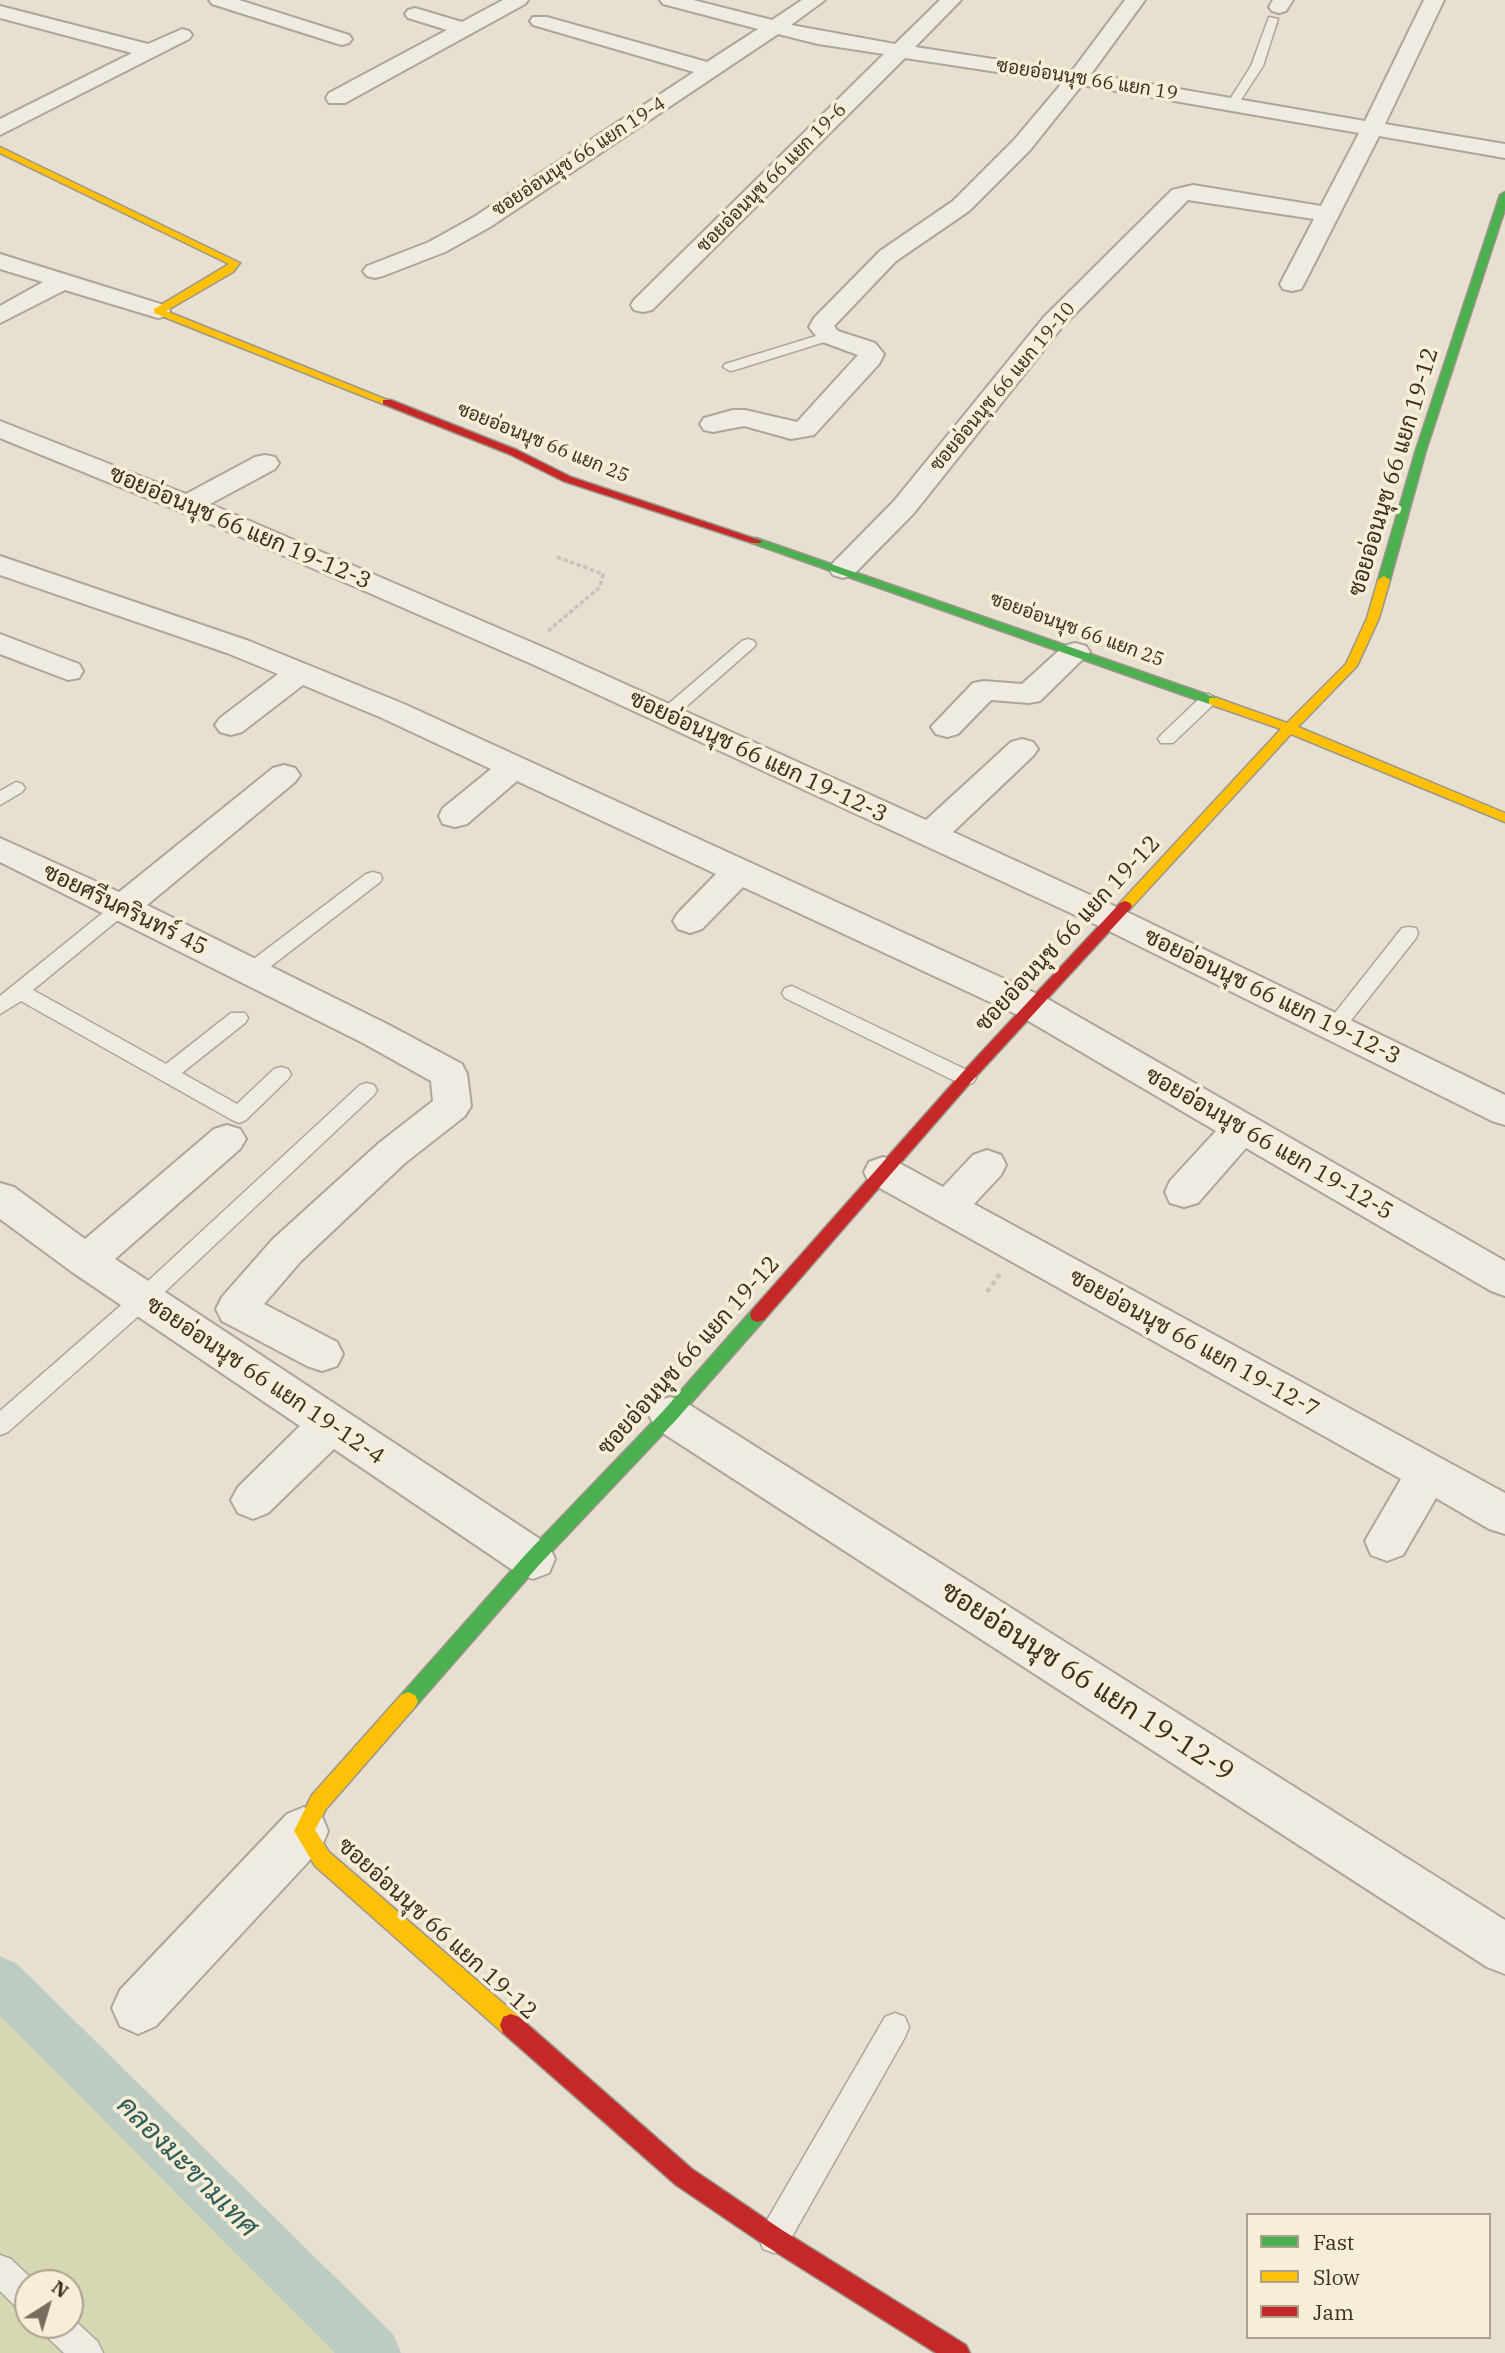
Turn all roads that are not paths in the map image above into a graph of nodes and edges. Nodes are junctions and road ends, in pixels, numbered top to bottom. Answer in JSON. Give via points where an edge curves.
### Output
{"nodes":[{"id":1,"x":219,"y":0,"type":"edge"},
{"id":2,"x":518,"y":0,"type":"edge"},
{"id":3,"x":670,"y":0,"type":"edge"},
{"id":4,"x":815,"y":0,"type":"edge"},
{"id":5,"x":951,"y":0,"type":"edge"},
{"id":6,"x":1135,"y":0,"type":"edge"},
{"id":7,"x":1434,"y":0,"type":"edge"},
{"id":8,"x":1279,"y":8,"type":"edge"},
{"id":9,"x":0,"y":12,"type":"edge"},
{"id":10,"x":415,"y":14,"type":"dead end"},
{"id":11,"x":540,"y":21,"type":"dead end"},
{"id":12,"x":775,"y":27,"type":"junction"},
{"id":13,"x":464,"y":29,"type":"junction"},
{"id":14,"x":182,"y":36,"type":"dead end"},
{"id":15,"x":342,"y":39,"type":"dead end"},
{"id":16,"x":901,"y":50,"type":"junction"},
{"id":17,"x":149,"y":51,"type":"junction"},
{"id":18,"x":711,"y":70,"type":"junction"},
{"id":19,"x":1077,"y":78,"type":"junction"},
{"id":20,"x":337,"y":98,"type":"dead end"},
{"id":21,"x":0,"y":103,"type":"edge"},
{"id":22,"x":1233,"y":104,"type":"junction"},
{"id":23,"x":39,"y":110,"type":"junction"},
{"id":24,"x":0,"y":128,"type":"edge"},
{"id":25,"x":1372,"y":128,"type":"junction"},
{"id":26,"x":0,"y":150,"type":"edge"},
{"id":27,"x":1505,"y":151,"type":"edge"},
{"id":28,"x":1505,"y":195,"type":"edge"},
{"id":29,"x":1327,"y":214,"type":"junction"},
{"id":30,"x":0,"y":261,"type":"edge"},
{"id":31,"x":375,"y":271,"type":"dead end"},
{"id":32,"x":63,"y":281,"type":"junction"},
{"id":33,"x":1292,"y":284,"type":"dead end"},
{"id":34,"x":643,"y":305,"type":"dead end"},
{"id":35,"x":158,"y":311,"type":"junction"},
{"id":36,"x":0,"y":316,"type":"edge"},
{"id":37,"x":829,"y":336,"type":"junction"},
{"id":38,"x":730,"y":367,"type":"dead end"},
{"id":39,"x":713,"y":424,"type":"dead end"},
{"id":40,"x":0,"y":429,"type":"edge"},
{"id":41,"x":265,"y":463,"type":"dead end"},
{"id":42,"x":187,"y":505,"type":"junction"},
{"id":43,"x":0,"y":565,"type":"edge"},
{"id":44,"x":843,"y":569,"type":"junction"},
{"id":45,"x":0,"y":643,"type":"edge"},
{"id":46,"x":748,"y":644,"type":"dead end"},
{"id":47,"x":1075,"y":652,"type":"junction"},
{"id":48,"x":68,"y":671,"type":"dead end"},
{"id":49,"x":300,"y":672,"type":"junction"},
{"id":50,"x":1209,"y":699,"type":"junction"},
{"id":51,"x":666,"y":715,"type":"junction"},
{"id":52,"x":231,"y":725,"type":"dead end"},
{"id":53,"x":947,"y":727,"type":"dead end"},
{"id":54,"x":1289,"y":728,"type":"junction"},
{"id":55,"x":1167,"y":739,"type":"dead end"},
{"id":56,"x":1021,"y":748,"type":"dead end"},
{"id":57,"x":512,"y":768,"type":"junction"},
{"id":58,"x":284,"y":775,"type":"dead end"},
{"id":59,"x":16,"y":788,"type":"dead end"},
{"id":60,"x":0,"y":799,"type":"edge"},
{"id":61,"x":455,"y":816,"type":"dead end"},
{"id":62,"x":1505,"y":818,"type":"edge"},
{"id":63,"x":929,"y":835,"type":"junction"},
{"id":64,"x":0,"y":849,"type":"edge"},
{"id":65,"x":738,"y":872,"type":"junction"},
{"id":66,"x":373,"y":878,"type":"dead end"},
{"id":67,"x":122,"y":907,"type":"junction"},
{"id":68,"x":1113,"y":919,"type":"junction"},
{"id":69,"x":690,"y":921,"type":"dead end"},
{"id":70,"x":1409,"y":933,"type":"dead end"},
{"id":71,"x":250,"y":972,"type":"junction"},
{"id":72,"x":19,"y":991,"type":"junction"},
{"id":73,"x":792,"y":993,"type":"dead end"},
{"id":74,"x":0,"y":1007,"type":"edge"},
{"id":75,"x":1033,"y":1007,"type":"junction"},
{"id":76,"x":238,"y":1018,"type":"dead end"},
{"id":77,"x":1334,"y":1028,"type":"junction"},
{"id":78,"x":167,"y":1074,"type":"junction"},
{"id":79,"x":281,"y":1074,"type":"dead end"},
{"id":80,"x":966,"y":1078,"type":"junction"},
{"id":81,"x":367,"y":1090,"type":"dead end"},
{"id":82,"x":1505,"y":1111,"type":"edge"},
{"id":83,"x":1240,"y":1129,"type":"junction"},
{"id":84,"x":227,"y":1139,"type":"dead end"},
{"id":85,"x":987,"y":1166,"type":"dead end"},
{"id":86,"x":883,"y":1172,"type":"junction"},
{"id":87,"x":1184,"y":1192,"type":"dead end"},
{"id":88,"x":0,"y":1198,"type":"edge"},
{"id":89,"x":947,"y":1207,"type":"junction"},
{"id":90,"x":86,"y":1261,"type":"junction"},
{"id":91,"x":1505,"y":1280,"type":"edge"},
{"id":92,"x":143,"y":1299,"type":"junction"},
{"id":93,"x":322,"y":1354,"type":"dead end"},
{"id":94,"x":670,"y":1415,"type":"junction"},
{"id":95,"x":0,"y":1425,"type":"edge"},
{"id":96,"x":330,"y":1425,"type":"junction"},
{"id":97,"x":1428,"y":1472,"type":"junction"},
{"id":98,"x":253,"y":1500,"type":"dead end"},
{"id":99,"x":1505,"y":1515,"type":"edge"},
{"id":100,"x":1387,"y":1541,"type":"dead end"},
{"id":101,"x":533,"y":1559,"type":"junction"},
{"id":102,"x":304,"y":1831,"type":"junction"},
{"id":103,"x":1505,"y":1949,"type":"edge"},
{"id":104,"x":138,"y":2008,"type":"dead end"},
{"id":105,"x":895,"y":2027,"type":"dead end"},
{"id":106,"x":775,"y":2238,"type":"junction"},
{"id":107,"x":0,"y":2270,"type":"edge"},
{"id":108,"x":14,"y":2284,"type":"edge"},
{"id":109,"x":72,"y":2339,"type":"edge"},
{"id":110,"x":87,"y":2353,"type":"edge"},
{"id":111,"x":958,"y":2353,"type":"edge"}],
"edges":[{"from":1,"to":15,"type":"street"},
{"from":2,"to":13,"type":"street"},
{"from":3,"to":12,"type":"street","name":"ซอยอ่อนนุช 66 แยก 19"},
{"from":4,"to":12,"type":"street","name":"ซอยอ่อนนุช 66 แยก 19-4"},
{"from":5,"to":16,"type":"street","name":"ซอยอ่อนนุช 66 แยก 19-6"},
{"from":6,"to":19,"type":"street"},
{"from":7,"to":25,"type":"street"},
{"from":8,"to":22,"type":"lane","via":[[1257,66]]},
{"from":9,"to":17,"type":"street"},
{"from":10,"to":13,"type":"street"},
{"from":11,"to":18,"type":"street"},
{"from":12,"to":16,"type":"street","name":"ซอยอ่อนนุช 66 แยก 19"},
{"from":12,"to":18,"type":"street","name":"ซอยอ่อนนุช 66 แยก 19-4"},
{"from":13,"to":20,"type":"street"},
{"from":14,"to":17,"type":"street"},
{"from":16,"to":19,"type":"street","name":"ซอยอ่อนนุช 66 แยก 19"},
{"from":16,"to":34,"type":"street","name":"ซอยอ่อนนุช 66 แยก 19-6"},
{"from":17,"to":23,"type":"street"},
{"from":18,"to":31,"type":"street","name":"ซอยอ่อนนุช 66 แยก 19-4","via":[[482,222],[437,247]]},
{"from":19,"to":22,"type":"street","name":"ซอยอ่อนนุช 66 แยก 19"},
{"from":19,"to":37,"type":"street","via":[[1022,145],[961,206],[888,256],[823,323]]},
{"from":21,"to":23,"type":"street"},
{"from":22,"to":25,"type":"street","name":"ซอยอ่อนนุช 66 แยก 19"},
{"from":23,"to":24,"type":"street"},
{"from":25,"to":27,"type":"street","name":"ซอยอ่อนนุช 66 แยก 19"},
{"from":25,"to":29,"type":"street"},
{"from":26,"to":35,"type":"street","via":[[235,263]]},
{"from":28,"to":54,"type":"street","name":"ซอยอ่อนนุช 66 แยก 19-12","via":[[1362,646],[1350,666]]},
{"from":29,"to":33,"type":"street"},
{"from":29,"to":44,"type":"street","name":"ซอยอ่อนนุช 66 แยก 19-10","via":[[1194,192],[1180,195],[1053,322],[904,507]]},
{"from":30,"to":32,"type":"street"},
{"from":32,"to":35,"type":"street"},
{"from":32,"to":36,"type":"street"},
{"from":35,"to":44,"type":"street","name":"ซอยอ่อนนุช 66 แยก 25","via":[[513,452],[567,479]]},
{"from":37,"to":38,"type":"lane"},
{"from":37,"to":39,"type":"street","via":[[866,348],[870,359],[805,429],[791,431],[745,418]]},
{"from":40,"to":42,"type":"street","name":"ซอยอ่อนนุช 66 แยก 19-12-3"},
{"from":41,"to":42,"type":"street"},
{"from":42,"to":51,"type":"street","name":"ซอยอ่อนนุช 66 แยก 19-12-3"},
{"from":43,"to":49,"type":"street","name":"ซอยอ่อนนุช 66 แยก 19-12-5"},
{"from":44,"to":47,"type":"street","name":"ซอยอ่อนนุช 66 แยก 25"},
{"from":45,"to":48,"type":"street"},
{"from":46,"to":51,"type":"lane"},
{"from":47,"to":50,"type":"street","name":"ซอยอ่อนนุช 66 แยก 25"},
{"from":47,"to":53,"type":"street","via":[[1029,694],[984,691]]},
{"from":49,"to":52,"type":"street"},
{"from":49,"to":57,"type":"street","name":"ซอยอ่อนนุช 66 แยก 19-12-5","via":[[393,710]]},
{"from":50,"to":54,"type":"street","name":"ซอยอ่อนนุช 66 แยก 25"},
{"from":50,"to":55,"type":"lane"},
{"from":51,"to":63,"type":"street","name":"ซอยอ่อนนุช 66 แยก 19-12-3"},
{"from":54,"to":62,"type":"street","name":"ซอยอ่อนนุช 66 แยก 25"},
{"from":54,"to":68,"type":"street","name":"ซอยอ่อนนุช 66 แยก 19-12"},
{"from":56,"to":63,"type":"street"},
{"from":57,"to":61,"type":"street"},
{"from":57,"to":65,"type":"street","name":"ซอยอ่อนนุช 66 แยก 19-12-5"},
{"from":58,"to":67,"type":"street"},
{"from":59,"to":60,"type":"lane"},
{"from":63,"to":68,"type":"street","name":"ซอยอ่อนนุช 66 แยก 19-12-3"},
{"from":64,"to":67,"type":"street","name":"ซอยศรีนครินทร์ 45"},
{"from":65,"to":69,"type":"street"},
{"from":65,"to":75,"type":"street","name":"ซอยอ่อนนุช 66 แยก 19-12-5"},
{"from":66,"to":71,"type":"lane"},
{"from":67,"to":71,"type":"street","name":"ซอยศรีนครินทร์ 45"},
{"from":67,"to":72,"type":"lane"},
{"from":68,"to":75,"type":"street","name":"ซอยอ่อนนุช 66 แยก 19-12"},
{"from":68,"to":77,"type":"street","name":"ซอยอ่อนนุช 66 แยก 19-12-3"},
{"from":70,"to":77,"type":"lane"},
{"from":71,"to":93,"type":"street","name":"ซอยศรีนครินทร์ 45","via":[[449,1074],[452,1106],[392,1153],[287,1250],[236,1309]]},
{"from":72,"to":74,"type":"lane"},
{"from":72,"to":78,"type":"lane"},
{"from":73,"to":80,"type":"lane"},
{"from":75,"to":80,"type":"street","name":"ซอยอ่อนนุช 66 แยก 19-12"},
{"from":75,"to":83,"type":"street","name":"ซอยอ่อนนุช 66 แยก 19-12-5"},
{"from":76,"to":78,"type":"lane"},
{"from":77,"to":82,"type":"street","name":"ซอยอ่อนนุช 66 แยก 19-12-3"},
{"from":78,"to":79,"type":"lane","via":[[239,1115]]},
{"from":80,"to":86,"type":"street","name":"ซอยอ่อนนุช 66 แยก 19-12"},
{"from":81,"to":92,"type":"lane"},
{"from":83,"to":87,"type":"street"},
{"from":83,"to":91,"type":"street","name":"ซอยอ่อนนุช 66 แยก 19-12-5"},
{"from":84,"to":90,"type":"street"},
{"from":85,"to":89,"type":"street"},
{"from":86,"to":89,"type":"street","name":"ซอยอ่อนนุช 66 แยก 19-12-7"},
{"from":86,"to":94,"type":"street","name":"ซอยอ่อนนุช 66 แยก 19-12"},
{"from":88,"to":90,"type":"street","name":"ซอยอ่อนนุช 66 แยก 19-12-4"},
{"from":89,"to":97,"type":"street","name":"ซอยอ่อนนุช 66 แยก 19-12-7"},
{"from":90,"to":92,"type":"street","name":"ซอยอ่อนนุช 66 แยก 19-12-4"},
{"from":92,"to":95,"type":"lane"},
{"from":92,"to":96,"type":"street","name":"ซอยอ่อนนุช 66 แยก 19-12-4"},
{"from":94,"to":101,"type":"street","name":"ซอยอ่อนนุช 66 แยก 19-12"},
{"from":94,"to":103,"type":"street","name":"ซอยอ่อนนุช 66 แยก 19-12-9"},
{"from":96,"to":98,"type":"street"},
{"from":96,"to":101,"type":"street","name":"ซอยอ่อนนุช 66 แยก 19-12-4"},
{"from":97,"to":99,"type":"street","name":"ซอยอ่อนนุช 66 แยก 19-12-7"},
{"from":97,"to":100,"type":"street"},
{"from":101,"to":102,"type":"street","name":"ซอยอ่อนนุช 66 แยก 19-12","via":[[319,1802]]},
{"from":102,"to":104,"type":"street"},
{"from":102,"to":106,"type":"street","name":"ซอยอ่อนนุช 66 แยก 19-12","via":[[321,1859],[684,2177]]},
{"from":105,"to":106,"type":"lane"},
{"from":106,"to":111,"type":"street","name":"ซอยอ่อนนุช 66 แยก 19-12"},
{"from":107,"to":108,"type":"lane"},
{"from":109,"to":110,"type":"lane"}]}
